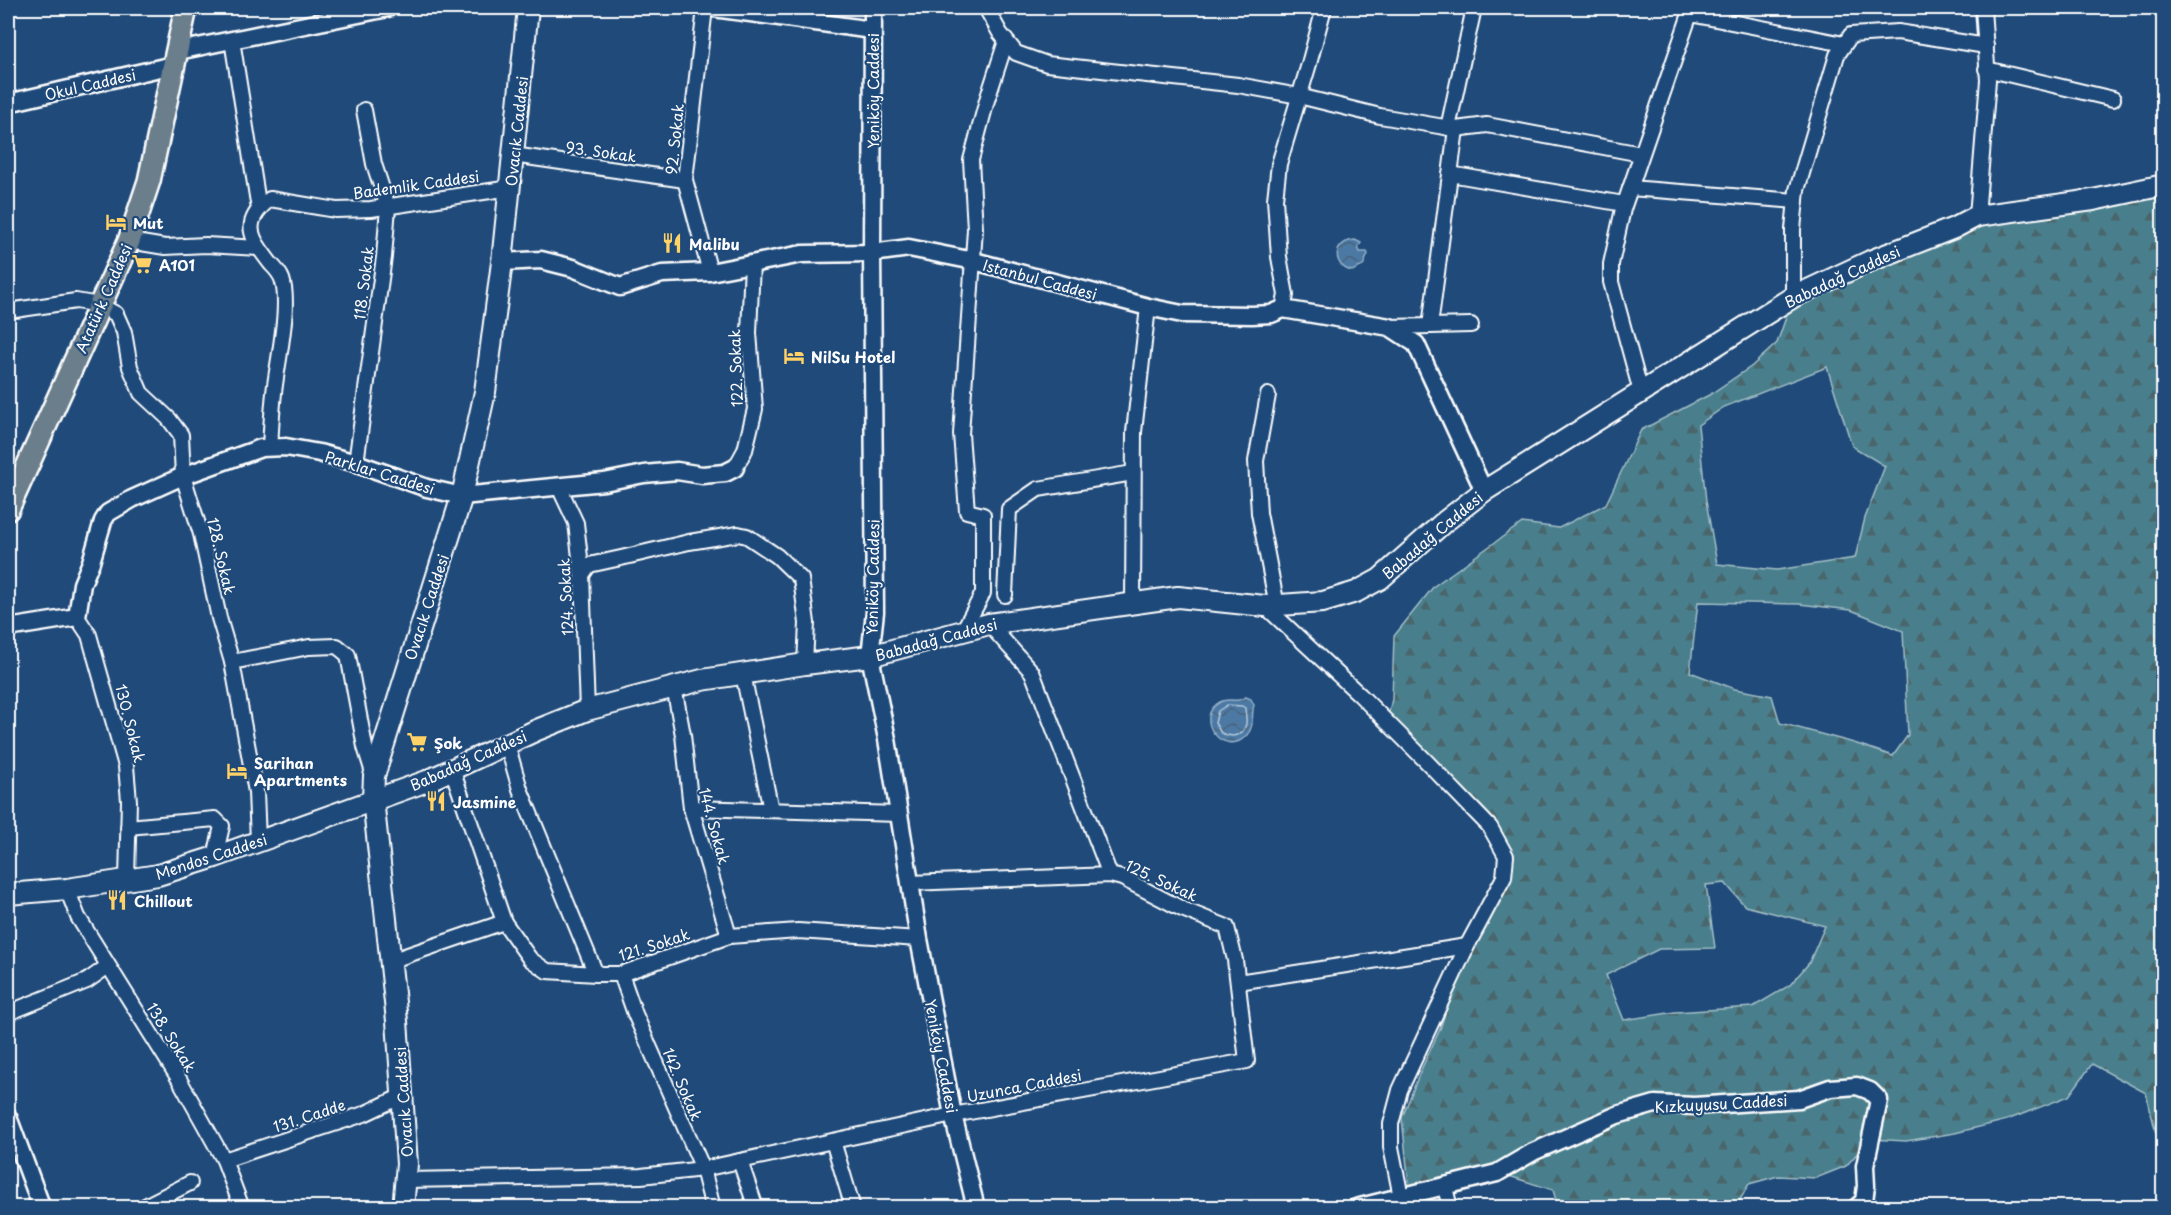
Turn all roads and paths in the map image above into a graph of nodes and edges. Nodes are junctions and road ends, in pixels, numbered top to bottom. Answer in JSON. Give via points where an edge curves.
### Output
{"nodes":[{"id":1,"x":186,"y":8,"type":"edge"},
{"id":2,"x":388,"y":8,"type":"edge"},
{"id":3,"x":528,"y":8,"type":"edge"},
{"id":4,"x":705,"y":8,"type":"edge"},
{"id":5,"x":714,"y":8,"type":"edge"},
{"id":6,"x":873,"y":8,"type":"edge"},
{"id":7,"x":986,"y":8,"type":"edge"},
{"id":8,"x":1324,"y":8,"type":"edge"},
{"id":9,"x":1474,"y":8,"type":"edge"},
{"id":10,"x":1983,"y":8,"type":"edge"},
{"id":11,"x":1691,"y":10,"type":"edge"},
{"id":12,"x":872,"y":30,"type":"junction"},
{"id":13,"x":232,"y":40,"type":"junction"},
{"id":14,"x":1006,"y":41,"type":"junction"},
{"id":15,"x":1844,"y":44,"type":"junction"},
{"id":16,"x":1986,"y":46,"type":"junction"},
{"id":17,"x":176,"y":58,"type":"junction"},
{"id":18,"x":1986,"y":69,"type":"junction"},
{"id":19,"x":1299,"y":96,"type":"junction"},
{"id":20,"x":2113,"y":99,"type":"dead end"},
{"id":21,"x":8,"y":103,"type":"edge"},
{"id":22,"x":364,"y":110,"type":"dead end"},
{"id":23,"x":1452,"y":128,"type":"junction"},
{"id":24,"x":1641,"y":154,"type":"junction"},
{"id":25,"x":513,"y":155,"type":"junction"},
{"id":26,"x":1450,"y":174,"type":"junction"},
{"id":27,"x":685,"y":180,"type":"junction"},
{"id":28,"x":2163,"y":184,"type":"edge"},
{"id":29,"x":510,"y":188,"type":"junction"},
{"id":30,"x":1630,"y":188,"type":"junction"},
{"id":31,"x":1796,"y":201,"type":"junction"},
{"id":32,"x":1624,"y":204,"type":"junction"},
{"id":33,"x":388,"y":207,"type":"junction"},
{"id":34,"x":258,"y":209,"type":"junction"},
{"id":35,"x":1977,"y":216,"type":"junction"},
{"id":36,"x":129,"y":241,"type":"junction"},
{"id":37,"x":259,"y":248,"type":"junction"},
{"id":38,"x":872,"y":254,"type":"junction"},
{"id":39,"x":974,"y":261,"type":"junction"},
{"id":40,"x":502,"y":262,"type":"junction"},
{"id":41,"x":752,"y":263,"type":"junction"},
{"id":42,"x":710,"y":272,"type":"junction"},
{"id":43,"x":1793,"y":297,"type":"junction"},
{"id":44,"x":99,"y":305,"type":"junction"},
{"id":45,"x":1148,"y":307,"type":"junction"},
{"id":46,"x":1284,"y":309,"type":"junction"},
{"id":47,"x":8,"y":311,"type":"edge"},
{"id":48,"x":1471,"y":325,"type":"dead end"},
{"id":49,"x":1430,"y":326,"type":"junction"},
{"id":50,"x":1390,"y":327,"type":"junction"},
{"id":51,"x":1641,"y":392,"type":"junction"},
{"id":52,"x":1268,"y":395,"type":"dead end"},
{"id":53,"x":270,"y":448,"type":"junction"},
{"id":54,"x":356,"y":463,"type":"junction"},
{"id":55,"x":735,"y":468,"type":"joint"},
{"id":56,"x":1133,"y":473,"type":"junction"},
{"id":57,"x":183,"y":476,"type":"junction"},
{"id":58,"x":559,"y":487,"type":"junction"},
{"id":59,"x":1484,"y":491,"type":"junction"},
{"id":60,"x":462,"y":496,"type":"junction"},
{"id":61,"x":8,"y":509,"type":"edge"},
{"id":62,"x":582,"y":575,"type":"junction"},
{"id":63,"x":1005,"y":595,"type":"dead end"},
{"id":64,"x":1133,"y":603,"type":"junction"},
{"id":65,"x":1271,"y":606,"type":"junction"},
{"id":66,"x":77,"y":617,"type":"junction"},
{"id":67,"x":989,"y":624,"type":"junction"},
{"id":68,"x":8,"y":628,"type":"edge"},
{"id":69,"x":963,"y":631,"type":"junction"},
{"id":70,"x":870,"y":656,"type":"junction"},
{"id":71,"x":232,"y":662,"type":"junction"},
{"id":72,"x":805,"y":664,"type":"junction"},
{"id":73,"x":743,"y":674,"type":"junction"},
{"id":74,"x":674,"y":687,"type":"junction"},
{"id":75,"x":586,"y":710,"type":"junction"},
{"id":76,"x":507,"y":744,"type":"junction"},
{"id":77,"x":452,"y":769,"type":"junction"},
{"id":78,"x":374,"y":776,"type":"junction"},
{"id":79,"x":373,"y":799,"type":"junction"},
{"id":80,"x":691,"y":808,"type":"junction"},
{"id":81,"x":771,"y":810,"type":"junction"},
{"id":82,"x":899,"y":814,"type":"junction"},
{"id":83,"x":128,"y":827,"type":"junction"},
{"id":84,"x":258,"y":841,"type":"junction"},
{"id":85,"x":214,"y":857,"type":"junction"},
{"id":86,"x":1110,"y":875,"type":"junction"},
{"id":87,"x":127,"y":879,"type":"junction"},
{"id":88,"x":910,"y":883,"type":"junction"},
{"id":89,"x":67,"y":889,"type":"junction"},
{"id":90,"x":8,"y":894,"type":"edge"},
{"id":91,"x":504,"y":922,"type":"junction"},
{"id":92,"x":729,"y":936,"type":"junction"},
{"id":93,"x":919,"y":939,"type":"junction"},
{"id":94,"x":1467,"y":946,"type":"junction"},
{"id":95,"x":390,"y":961,"type":"junction"},
{"id":96,"x":108,"y":966,"type":"junction"},
{"id":97,"x":596,"y":974,"type":"junction"},
{"id":98,"x":621,"y":974,"type":"junction"},
{"id":99,"x":1238,"y":982,"type":"junction"},
{"id":100,"x":8,"y":1013,"type":"edge"},
{"id":101,"x":1247,"y":1061,"type":"joint"},
{"id":102,"x":402,"y":1096,"type":"junction"},
{"id":103,"x":953,"y":1116,"type":"junction"},
{"id":104,"x":8,"y":1117,"type":"edge"},
{"id":105,"x":833,"y":1141,"type":"junction"},
{"id":106,"x":224,"y":1160,"type":"junction"},
{"id":107,"x":740,"y":1161,"type":"junction"},
{"id":108,"x":703,"y":1169,"type":"junction"},
{"id":109,"x":405,"y":1180,"type":"junction"},
{"id":110,"x":190,"y":1183,"type":"dead end"},
{"id":111,"x":1445,"y":1187,"type":"junction"},
{"id":112,"x":1401,"y":1197,"type":"junction"},
{"id":113,"x":1862,"y":1205,"type":"edge"},
{"id":114,"x":42,"y":1208,"type":"edge"},
{"id":115,"x":141,"y":1208,"type":"edge"},
{"id":116,"x":242,"y":1208,"type":"edge"},
{"id":117,"x":403,"y":1208,"type":"edge"},
{"id":118,"x":713,"y":1208,"type":"edge"},
{"id":119,"x":756,"y":1208,"type":"edge"},
{"id":120,"x":853,"y":1208,"type":"edge"},
{"id":121,"x":976,"y":1208,"type":"edge"},
{"id":122,"x":1356,"y":1208,"type":"edge"},
{"id":123,"x":1450,"y":1208,"type":"edge"}],
"edges":[{"from":1,"to":17,"type":"main road","name":"Atatürk Caddesi"},
{"from":2,"to":13,"type":"street","name":"Okul Caddesi"},
{"from":3,"to":25,"type":"main road","name":"Ovacık Caddesi"},
{"from":4,"to":27,"type":"street","name":"92. Sokak"},
{"from":5,"to":12,"type":"street"},
{"from":6,"to":12,"type":"street","name":"Yeniköy Caddesi"},
{"from":7,"to":14,"type":"street"},
{"from":8,"to":19,"type":"street"},
{"from":9,"to":23,"type":"street"},
{"from":10,"to":16,"type":"street"},
{"from":11,"to":15,"type":"street"},
{"from":11,"to":24,"type":"street"},
{"from":12,"to":38,"type":"street","name":"Yeniköy Caddesi"},
{"from":13,"to":17,"type":"street","name":"Okul Caddesi"},
{"from":13,"to":34,"type":"street"},
{"from":14,"to":19,"type":"street","via":[[1016,53],[1047,64],[1226,83]]},
{"from":14,"to":39,"type":"street","via":[[971,160]]},
{"from":15,"to":16,"type":"street","via":[[1851,35],[1898,32]]},
{"from":15,"to":31,"type":"street","via":[[1837,55]]},
{"from":16,"to":18,"type":"street"},
{"from":17,"to":21,"type":"street","name":"Okul Caddesi"},
{"from":17,"to":36,"type":"main road","name":"Atatürk Caddesi","via":[[149,181]]},
{"from":18,"to":20,"type":"street"},
{"from":18,"to":35,"type":"street"},
{"from":19,"to":23,"type":"street"},
{"from":19,"to":46,"type":"street","via":[[1279,164],[1275,199],[1286,295]]},
{"from":22,"to":33,"type":"street","name":"118. Sokak","via":[[374,164]]},
{"from":23,"to":24,"type":"street","via":[[1487,124]]},
{"from":23,"to":26,"type":"street"},
{"from":24,"to":30,"type":"street"},
{"from":25,"to":27,"type":"street","name":"93. Sokak"},
{"from":25,"to":29,"type":"main road","name":"Ovacık Caddesi"},
{"from":26,"to":32,"type":"street"},
{"from":26,"to":49,"type":"street"},
{"from":27,"to":42,"type":"street","name":"92. Sokak"},
{"from":28,"to":35,"type":"main road","name":"Babadağ Caddesi","via":[[2093,200]]},
{"from":29,"to":33,"type":"street","name":"Bademlik Caddesi"},
{"from":29,"to":40,"type":"main road","name":"Ovacık Caddesi"},
{"from":30,"to":31,"type":"street"},
{"from":30,"to":32,"type":"street"},
{"from":31,"to":43,"type":"street"},
{"from":32,"to":51,"type":"street","via":[[1611,282]]},
{"from":33,"to":34,"type":"street","name":"Bademlik Caddesi","via":[[336,210],[270,200]]},
{"from":33,"to":54,"type":"street","name":"118. Sokak"},
{"from":34,"to":37,"type":"street","via":[[252,219],[251,234]]},
{"from":35,"to":43,"type":"main road","name":"Babadağ Caddesi"},
{"from":36,"to":37,"type":"street","via":[[165,247],[206,244]]},
{"from":36,"to":44,"type":"main road","name":"Atatürk Caddesi"},
{"from":37,"to":53,"type":"street","via":[[282,278],[285,302]]},
{"from":38,"to":39,"type":"street","name":"Istanbul Caddesi","via":[[909,248]]},
{"from":38,"to":41,"type":"street","name":"Istanbul Caddesi","via":[[802,254]]},
{"from":38,"to":70,"type":"street","name":"Yeniköy Caddesi","via":[[874,612]]},
{"from":39,"to":45,"type":"street","name":"Istanbul Caddesi"},
{"from":39,"to":69,"type":"street","via":[[961,434],[967,511],[983,514],[983,593]]},
{"from":40,"to":42,"type":"street","name":"Istanbul Caddesi","via":[[541,260],[620,287],[662,274]]},
{"from":40,"to":60,"type":"main road","name":"Ovacık Caddesi","via":[[485,392]]},
{"from":41,"to":42,"type":"street","name":"Istanbul Caddesi"},
{"from":41,"to":55,"type":"street","name":"122. Sokak","via":[[749,333],[755,409],[745,450]]},
{"from":43,"to":51,"type":"main road","name":"Babadağ Caddesi"},
{"from":44,"to":47,"type":"street","via":[[76,301]]},
{"from":44,"to":57,"type":"street","name":"128. Sokak","via":[[116,314],[141,393],[181,435]]},
{"from":44,"to":61,"type":"main road","name":"Atatürk Caddesi"},
{"from":45,"to":46,"type":"street","name":"Istanbul Caddesi","via":[[1208,315],[1271,314]]},
{"from":45,"to":56,"type":"street"},
{"from":46,"to":50,"type":"street","name":"Istanbul Caddesi"},
{"from":48,"to":49,"type":"street"},
{"from":49,"to":50,"type":"street"},
{"from":50,"to":59,"type":"street","name":"Istanbul Caddesi","via":[[1416,344]]},
{"from":51,"to":59,"type":"main road","name":"Babadağ Caddesi"},
{"from":52,"to":65,"type":"street","via":[[1256,460]]},
{"from":53,"to":54,"type":"street","name":"Parklar Caddesi","via":[[286,447]]},
{"from":53,"to":57,"type":"street","name":"Parklar Caddesi"},
{"from":54,"to":60,"type":"street","name":"Parklar Caddesi"},
{"from":55,"to":58,"type":"street","name":"Parklar Caddesi","via":[[725,473],[677,471]]},
{"from":56,"to":63,"type":"street","via":[[1038,489],[1009,509]]},
{"from":56,"to":64,"type":"street"},
{"from":57,"to":66,"type":"street","name":"Parklar Caddesi","via":[[108,513],[82,584]]},
{"from":57,"to":71,"type":"street","name":"128. Sokak"},
{"from":58,"to":60,"type":"street","name":"Parklar Caddesi"},
{"from":58,"to":62,"type":"street","name":"124. Sokak","via":[[576,523]]},
{"from":59,"to":65,"type":"main road","name":"Babadağ Caddesi","via":[[1380,579],[1356,592],[1323,602]]},
{"from":60,"to":78,"type":"main road","name":"Ovacık Caddesi"},
{"from":62,"to":72,"type":"street","via":[[590,565],[689,542],[747,536],[777,555],[801,579],[807,623]]},
{"from":62,"to":75,"type":"street","name":"124. Sokak"},
{"from":64,"to":65,"type":"main road","name":"Babadağ Caddesi","via":[[1178,597]]},
{"from":64,"to":67,"type":"main road","name":"Babadağ Caddesi"},
{"from":65,"to":94,"type":"street","via":[[1490,827],[1498,840],[1506,856],[1504,877]]},
{"from":66,"to":68,"type":"street"},
{"from":66,"to":83,"type":"street","name":"130. Sokak","via":[[89,635],[126,766]]},
{"from":67,"to":69,"type":"main road","name":"Babadağ Caddesi"},
{"from":67,"to":86,"type":"street","via":[[1032,672]]},
{"from":69,"to":70,"type":"main road","name":"Babadağ Caddesi"},
{"from":70,"to":72,"type":"main road","name":"Babadağ Caddesi"},
{"from":70,"to":82,"type":"street","name":"Yeniköy Caddesi"},
{"from":71,"to":78,"type":"street","via":[[309,647],[337,646],[348,655]]},
{"from":71,"to":84,"type":"street","name":"128. Sokak","via":[[256,792]]},
{"from":72,"to":73,"type":"main road","name":"Babadağ Caddesi"},
{"from":73,"to":74,"type":"main road","name":"Babadağ Caddesi"},
{"from":73,"to":81,"type":"street"},
{"from":74,"to":75,"type":"main road","name":"Babadağ Caddesi"},
{"from":74,"to":80,"type":"street","name":"144. Sokak"},
{"from":75,"to":76,"type":"main road","name":"Babadağ Caddesi"},
{"from":76,"to":77,"type":"main road","name":"Babadağ Caddesi"},
{"from":76,"to":97,"type":"street","via":[[520,789]]},
{"from":77,"to":79,"type":"main road","name":"Babadağ Caddesi"},
{"from":77,"to":91,"type":"street","name":"121. Sokak"},
{"from":78,"to":79,"type":"main road","name":"Ovacık Caddesi"},
{"from":79,"to":84,"type":"main road","name":"Mendos Caddesi"},
{"from":79,"to":95,"type":"main road","name":"Ovacık Caddesi"},
{"from":80,"to":81,"type":"street"},
{"from":80,"to":92,"type":"street","name":"144. Sokak"},
{"from":81,"to":82,"type":"street"},
{"from":82,"to":88,"type":"street","name":"Yeniköy Caddesi"},
{"from":83,"to":85,"type":"street","via":[[215,819],[222,826]]},
{"from":83,"to":87,"type":"street","name":"130. Sokak"},
{"from":84,"to":85,"type":"main road","name":"Mendos Caddesi"},
{"from":85,"to":87,"type":"main road","name":"Mendos Caddesi","via":[[158,875]]},
{"from":86,"to":88,"type":"street","name":"125. Sokak"},
{"from":86,"to":99,"type":"street","name":"125. Sokak","via":[[1227,927]]},
{"from":87,"to":89,"type":"main road","name":"Mendos Caddesi"},
{"from":88,"to":93,"type":"street","name":"Yeniköy Caddesi"},
{"from":89,"to":90,"type":"main road","name":"Mendos Caddesi"},
{"from":89,"to":96,"type":"street","name":"138. Sokak","via":[[78,917]]},
{"from":91,"to":95,"type":"street"},
{"from":91,"to":97,"type":"street","name":"121. Sokak","via":[[530,959],[548,971]]},
{"from":92,"to":93,"type":"street","name":"121. Sokak","via":[[798,931]]},
{"from":92,"to":98,"type":"street","name":"121. Sokak"},
{"from":93,"to":103,"type":"street","name":"Yeniköy Caddesi"},
{"from":94,"to":99,"type":"street"},
{"from":94,"to":112,"type":"street","via":[[1401,1090],[1391,1124],[1391,1147]]},
{"from":95,"to":102,"type":"main road","name":"Ovacık Caddesi"},
{"from":96,"to":100,"type":"street","via":[[87,981]]},
{"from":96,"to":106,"type":"street","name":"138. Sokak"},
{"from":97,"to":98,"type":"street","name":"121. Sokak"},
{"from":98,"to":108,"type":"street","name":"142. Sokak"},
{"from":99,"to":101,"type":"street","name":"125. Sokak"},
{"from":101,"to":103,"type":"street","name":"Uzunca Caddesi"},
{"from":102,"to":106,"type":"street","name":"131. Cadde","via":[[364,1114]]},
{"from":102,"to":109,"type":"main road","name":"Ovacık Caddesi"},
{"from":103,"to":105,"type":"street","name":"Uzunca Caddesi"},
{"from":103,"to":121,"type":"street","name":"Yeniköy Caddesi"},
{"from":104,"to":114,"type":"street"},
{"from":105,"to":107,"type":"street","name":"Uzunca Caddesi"},
{"from":105,"to":120,"type":"street"},
{"from":106,"to":116,"type":"street","name":"138. Sokak"},
{"from":107,"to":108,"type":"street","name":"Uzunca Caddesi"},
{"from":107,"to":119,"type":"street"},
{"from":108,"to":109,"type":"street","name":"Uzunca Caddesi","via":[[640,1176]]},
{"from":108,"to":118,"type":"street","name":"142. Sokak"},
{"from":109,"to":117,"type":"main road","name":"Ovacık Caddesi"},
{"from":110,"to":115,"type":"street"},
{"from":111,"to":112,"type":"street","name":"Kızkuyusu Caddesi"},
{"from":111,"to":113,"type":"street","name":"Kızkuyusu Caddesi","via":[[1497,1173],[1533,1152],[1617,1115],[1655,1104],[1694,1106],[1799,1099],[1830,1088],[1857,1086],[1879,1100],[1865,1166]]},
{"from":111,"to":123,"type":"street"},
{"from":112,"to":122,"type":"street","name":"Kızkuyusu Caddesi"}]}
